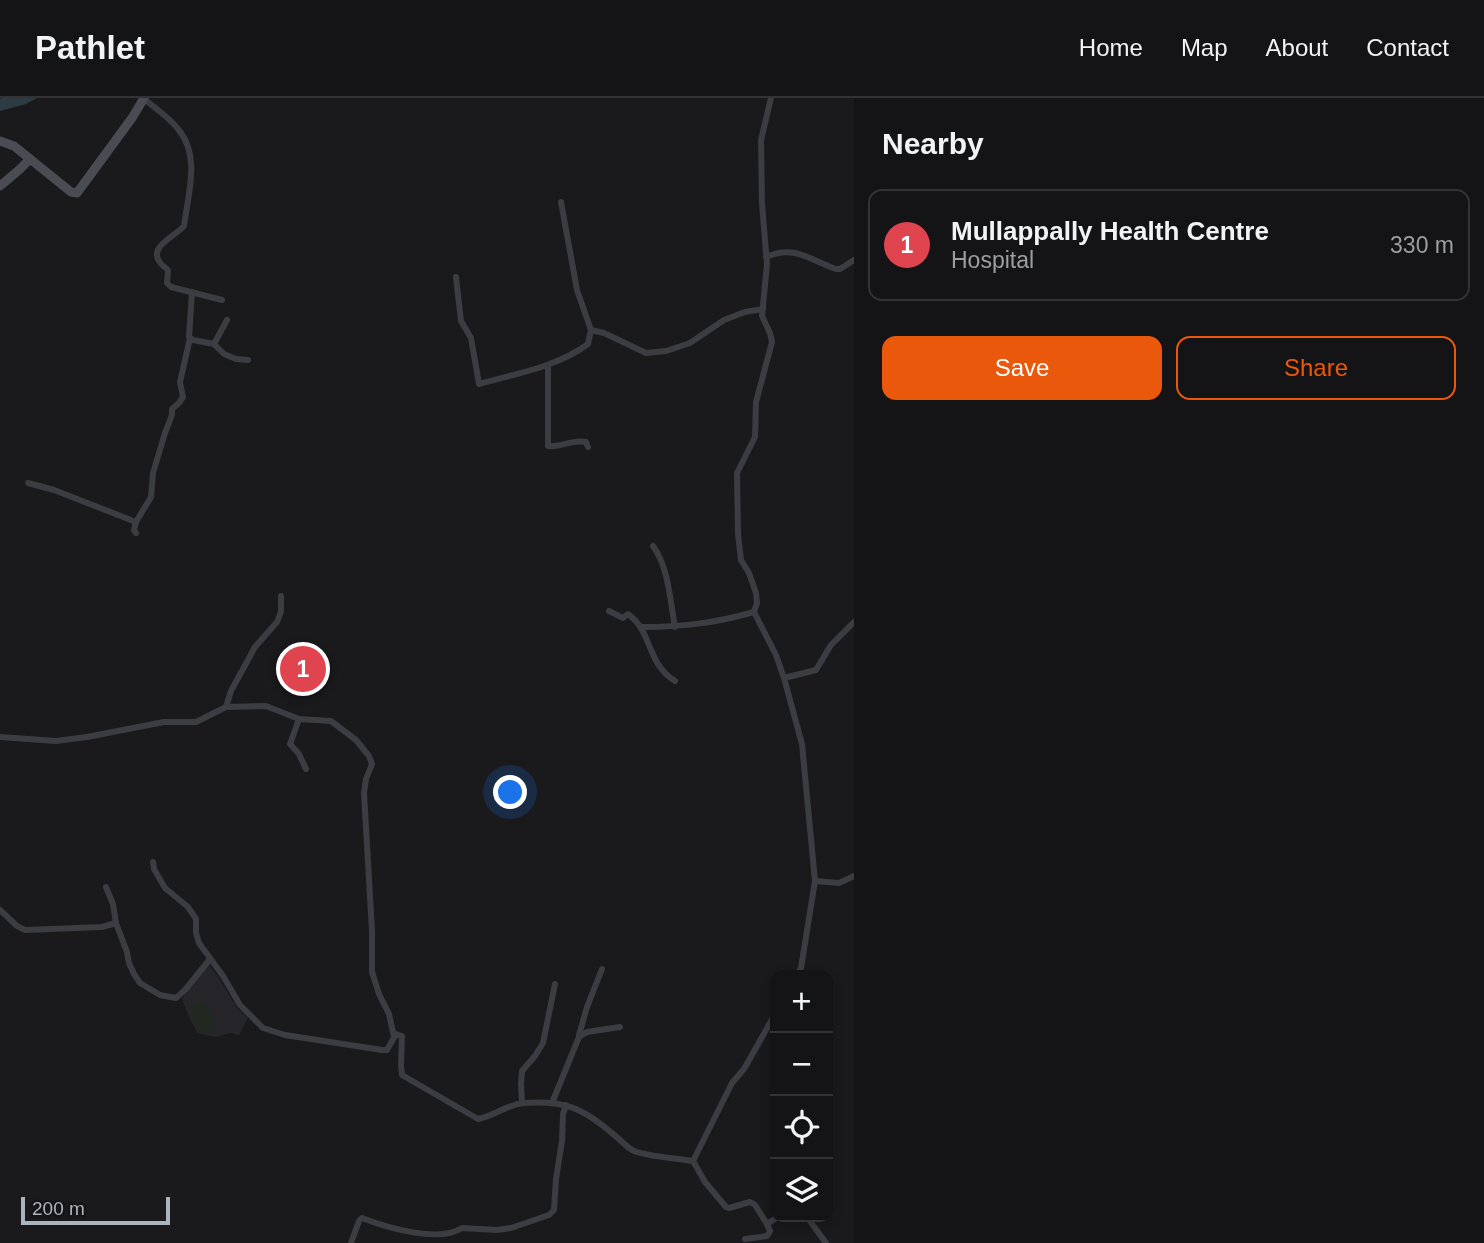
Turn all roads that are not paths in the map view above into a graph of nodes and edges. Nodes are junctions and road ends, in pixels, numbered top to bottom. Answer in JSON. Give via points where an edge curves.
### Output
{"nodes":[{"id":1,"x":144,"y":98,"type":"edge"},
{"id":2,"x":772,"y":98,"type":"edge"},
{"id":3,"x":0,"y":141,"type":"edge"},
{"id":4,"x":30,"y":159,"type":"junction"},
{"id":5,"x":0,"y":186,"type":"edge"},
{"id":6,"x":561,"y":201,"type":"dead end"},
{"id":7,"x":766,"y":257,"type":"junction"},
{"id":8,"x":854,"y":260,"type":"edge"},
{"id":9,"x":456,"y":277,"type":"dead end"},
{"id":10,"x":192,"y":292,"type":"junction"},
{"id":11,"x":222,"y":300,"type":"dead end"},
{"id":12,"x":763,"y":309,"type":"junction"},
{"id":13,"x":227,"y":320,"type":"dead end"},
{"id":14,"x":591,"y":330,"type":"junction"},
{"id":15,"x":190,"y":338,"type":"junction"},
{"id":16,"x":214,"y":344,"type":"junction"},
{"id":17,"x":248,"y":360,"type":"dead end"},
{"id":18,"x":548,"y":365,"type":"junction"},
{"id":19,"x":588,"y":447,"type":"dead end"},
{"id":20,"x":28,"y":483,"type":"dead end"},
{"id":21,"x":136,"y":522,"type":"junction"},
{"id":22,"x":136,"y":533,"type":"dead end"},
{"id":23,"x":653,"y":546,"type":"dead end"},
{"id":24,"x":281,"y":596,"type":"dead end"},
{"id":25,"x":609,"y":611,"type":"dead end"},
{"id":26,"x":754,"y":612,"type":"junction"},
{"id":27,"x":854,"y":622,"type":"edge"},
{"id":28,"x":641,"y":626,"type":"junction"},
{"id":29,"x":675,"y":627,"type":"junction"},
{"id":30,"x":784,"y":678,"type":"junction"},
{"id":31,"x":675,"y":681,"type":"dead end"},
{"id":32,"x":226,"y":707,"type":"junction"},
{"id":33,"x":299,"y":719,"type":"junction"},
{"id":34,"x":0,"y":737,"type":"edge"},
{"id":35,"x":306,"y":769,"type":"dead end"},
{"id":36,"x":153,"y":862,"type":"dead end"},
{"id":37,"x":854,"y":876,"type":"edge"},
{"id":38,"x":816,"y":881,"type":"junction"},
{"id":39,"x":106,"y":887,"type":"dead end"},
{"id":40,"x":0,"y":910,"type":"edge"},
{"id":41,"x":116,"y":923,"type":"junction"},
{"id":42,"x":211,"y":959,"type":"junction"},
{"id":43,"x":602,"y":969,"type":"dead end"},
{"id":44,"x":800,"y":970,"type":"edge"},
{"id":45,"x":555,"y":984,"type":"dead end"},
{"id":46,"x":770,"y":1023,"type":"edge"},
{"id":47,"x":620,"y":1027,"type":"dead end"},
{"id":48,"x":394,"y":1037,"type":"junction"},
{"id":49,"x":579,"y":1037,"type":"junction"},
{"id":50,"x":522,"y":1103,"type":"junction"},
{"id":51,"x":552,"y":1103,"type":"junction"},
{"id":52,"x":566,"y":1105,"type":"junction"},
{"id":53,"x":693,"y":1161,"type":"junction"},
{"id":54,"x":770,"y":1222,"type":"edge"},
{"id":55,"x":811,"y":1222,"type":"edge"},
{"id":56,"x":767,"y":1224,"type":"junction"},
{"id":57,"x":745,"y":1239,"type":"dead end"},
{"id":58,"x":351,"y":1243,"type":"edge"},
{"id":59,"x":826,"y":1243,"type":"edge"}],
"edges":[{"from":1,"to":4,"type":"main road","via":[[77,192]]},
{"from":1,"to":10,"type":"street","via":[[177,128],[192,158],[183,229],[167,239],[157,254],[168,270],[169,286]]},
{"from":2,"to":7,"type":"street","via":[[761,140]]},
{"from":3,"to":4,"type":"main road"},
{"from":4,"to":5,"type":"main road"},
{"from":6,"to":14,"type":"street","via":[[577,290]]},
{"from":7,"to":8,"type":"street","via":[[789,251],[836,269]]},
{"from":7,"to":12,"type":"street"},
{"from":9,"to":18,"type":"street","via":[[461,321],[471,338],[479,384]]},
{"from":10,"to":11,"type":"street"},
{"from":10,"to":15,"type":"street"},
{"from":12,"to":14,"type":"street","via":[[724,320],[690,343],[666,351],[646,353]]},
{"from":12,"to":26,"type":"street","via":[[772,342],[756,402],[755,437],[737,473],[741,560],[756,593]]},
{"from":13,"to":16,"type":"street"},
{"from":14,"to":18,"type":"street","via":[[588,344]]},
{"from":15,"to":16,"type":"street"},
{"from":15,"to":21,"type":"street","via":[[180,382],[183,397],[172,410],[153,473],[151,498]]},
{"from":16,"to":17,"type":"street","via":[[224,354]]},
{"from":18,"to":19,"type":"street","via":[[548,446],[578,440]]},
{"from":20,"to":21,"type":"street"},
{"from":21,"to":22,"type":"street"},
{"from":23,"to":29,"type":"street","via":[[663,566]]},
{"from":24,"to":32,"type":"street","via":[[277,622],[255,647]]},
{"from":25,"to":28,"type":"street","via":[[623,618],[628,614]]},
{"from":26,"to":29,"type":"street"},
{"from":26,"to":30,"type":"street"},
{"from":27,"to":30,"type":"street","via":[[831,645],[816,670]]},
{"from":28,"to":29,"type":"street"},
{"from":28,"to":31,"type":"street","via":[[654,658]]},
{"from":30,"to":38,"type":"street","via":[[802,744]]},
{"from":32,"to":33,"type":"street","via":[[266,706]]},
{"from":32,"to":34,"type":"street","via":[[196,722],[164,722],[87,737],[56,741]]},
{"from":33,"to":35,"type":"street","via":[[290,744]]},
{"from":33,"to":48,"type":"street","via":[[331,721],[356,740],[372,764],[364,793],[372,972]]},
{"from":36,"to":42,"type":"street","via":[[165,888],[197,919],[199,943]]},
{"from":37,"to":38,"type":"street","via":[[839,883]]},
{"from":38,"to":44,"type":"street"},
{"from":39,"to":41,"type":"street"},
{"from":40,"to":41,"type":"street","via":[[25,930]]},
{"from":41,"to":42,"type":"street","via":[[134,974],[160,995],[180,996]]},
{"from":42,"to":48,"type":"street","via":[[240,1005],[263,1028],[382,1050],[387,1050]]},
{"from":43,"to":49,"type":"street"},
{"from":45,"to":50,"type":"street","via":[[543,1043],[522,1071]]},
{"from":46,"to":53,"type":"street","via":[[732,1083]]},
{"from":47,"to":49,"type":"street"},
{"from":48,"to":50,"type":"street","via":[[402,1036],[402,1075],[478,1119]]},
{"from":49,"to":51,"type":"street"},
{"from":50,"to":51,"type":"street"},
{"from":51,"to":52,"type":"street"},
{"from":52,"to":53,"type":"street","via":[[587,1113],[632,1150]]},
{"from":52,"to":58,"type":"street","via":[[550,1215],[511,1228],[462,1228],[456,1234],[420,1236],[362,1218]]},
{"from":53,"to":56,"type":"street","via":[[726,1207],[750,1202]]},
{"from":54,"to":56,"type":"street"},
{"from":55,"to":59,"type":"street"},
{"from":56,"to":57,"type":"street","via":[[767,1236]]}]}
